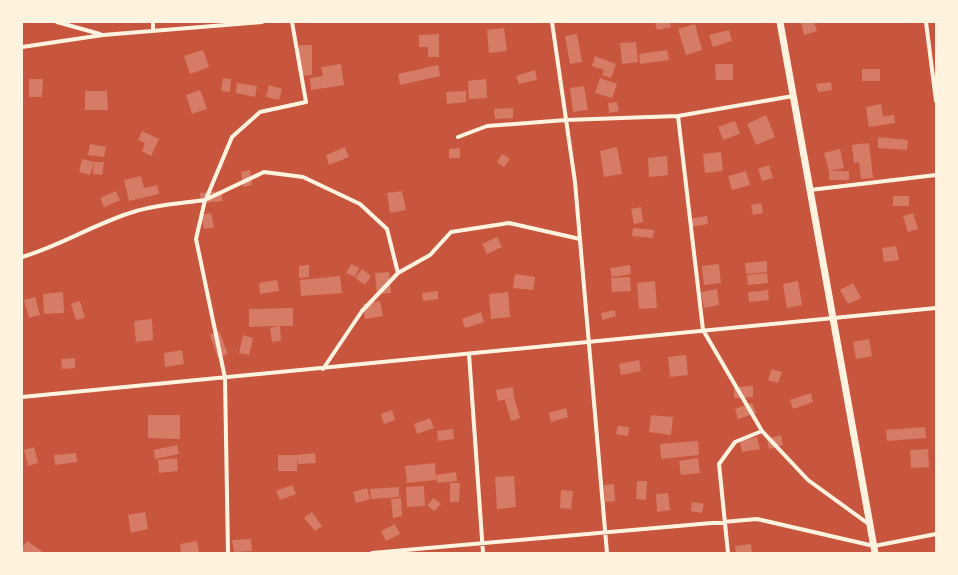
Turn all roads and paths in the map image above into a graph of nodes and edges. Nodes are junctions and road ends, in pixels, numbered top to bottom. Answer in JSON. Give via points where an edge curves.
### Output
{"nodes":[{"id":1,"x":57,"y":22,"type":"edge"},
{"id":2,"x":153,"y":22,"type":"edge"},
{"id":3,"x":262,"y":22,"type":"edge"},
{"id":4,"x":292,"y":22,"type":"edge"},
{"id":5,"x":552,"y":22,"type":"edge"},
{"id":6,"x":780,"y":22,"type":"edge"},
{"id":7,"x":926,"y":22,"type":"edge"},
{"id":8,"x":153,"y":31,"type":"junction"},
{"id":9,"x":103,"y":35,"type":"junction"},
{"id":10,"x":22,"y":47,"type":"edge"},
{"id":11,"x":794,"y":96,"type":"junction"},
{"id":12,"x":936,"y":101,"type":"edge"},
{"id":13,"x":678,"y":116,"type":"junction"},
{"id":14,"x":566,"y":120,"type":"junction"},
{"id":15,"x":458,"y":137,"type":"dead end"},
{"id":16,"x":936,"y":175,"type":"edge"},
{"id":17,"x":810,"y":190,"type":"junction"},
{"id":18,"x":205,"y":200,"type":"junction"},
{"id":19,"x":580,"y":239,"type":"junction"},
{"id":20,"x":22,"y":257,"type":"edge"},
{"id":21,"x":398,"y":273,"type":"junction"},
{"id":22,"x":936,"y":308,"type":"edge"},
{"id":23,"x":833,"y":318,"type":"junction"},
{"id":24,"x":703,"y":330,"type":"junction"},
{"id":25,"x":589,"y":342,"type":"junction"},
{"id":26,"x":469,"y":354,"type":"junction"},
{"id":27,"x":323,"y":369,"type":"junction"},
{"id":28,"x":225,"y":378,"type":"junction"},
{"id":29,"x":22,"y":397,"type":"edge"},
{"id":30,"x":762,"y":431,"type":"junction"},
{"id":31,"x":725,"y":522,"type":"junction"},
{"id":32,"x":870,"y":525,"type":"junction"},
{"id":33,"x":605,"y":532,"type":"junction"},
{"id":34,"x":936,"y":534,"type":"edge"},
{"id":35,"x":482,"y":543,"type":"junction"},
{"id":36,"x":875,"y":550,"type":"edge"},
{"id":37,"x":228,"y":553,"type":"edge"},
{"id":38,"x":372,"y":553,"type":"edge"},
{"id":39,"x":483,"y":553,"type":"edge"},
{"id":40,"x":607,"y":553,"type":"edge"},
{"id":41,"x":728,"y":553,"type":"edge"}],
"edges":[{"from":1,"to":9,"type":"street"},
{"from":2,"to":8,"type":"street"},
{"from":3,"to":8,"type":"street"},
{"from":4,"to":18,"type":"street","via":[[306,102],[260,112],[232,137]]},
{"from":5,"to":14,"type":"street"},
{"from":6,"to":11,"type":"street"},
{"from":7,"to":12,"type":"street"},
{"from":8,"to":9,"type":"street"},
{"from":9,"to":10,"type":"street"},
{"from":11,"to":13,"type":"street"},
{"from":11,"to":17,"type":"street"},
{"from":13,"to":14,"type":"street"},
{"from":13,"to":24,"type":"street"},
{"from":14,"to":15,"type":"street","via":[[487,126]]},
{"from":14,"to":19,"type":"street"},
{"from":16,"to":17,"type":"street"},
{"from":17,"to":23,"type":"street"},
{"from":18,"to":20,"type":"street","via":[[134,211],[90,228],[46,250]]},
{"from":18,"to":21,"type":"street","via":[[264,172],[303,177],[360,204],[387,229]]},
{"from":18,"to":28,"type":"street","via":[[196,239]]},
{"from":19,"to":21,"type":"street","via":[[509,224],[451,232],[430,255]]},
{"from":19,"to":25,"type":"street"},
{"from":21,"to":27,"type":"street","via":[[362,311]]},
{"from":22,"to":23,"type":"street"},
{"from":23,"to":24,"type":"street"},
{"from":23,"to":32,"type":"street"},
{"from":24,"to":25,"type":"street"},
{"from":24,"to":30,"type":"street"},
{"from":25,"to":26,"type":"street"},
{"from":25,"to":33,"type":"street"},
{"from":26,"to":27,"type":"street"},
{"from":26,"to":35,"type":"street"},
{"from":27,"to":28,"type":"street"},
{"from":28,"to":29,"type":"street"},
{"from":28,"to":37,"type":"street"},
{"from":30,"to":31,"type":"street","via":[[735,442],[719,464]]},
{"from":30,"to":32,"type":"street","via":[[808,480]]},
{"from":31,"to":33,"type":"street"},
{"from":31,"to":36,"type":"street","via":[[758,519]]},
{"from":31,"to":41,"type":"street"},
{"from":32,"to":36,"type":"street"},
{"from":33,"to":35,"type":"street"},
{"from":33,"to":40,"type":"street"},
{"from":34,"to":36,"type":"street"},
{"from":35,"to":38,"type":"street"},
{"from":35,"to":39,"type":"street"}]}
